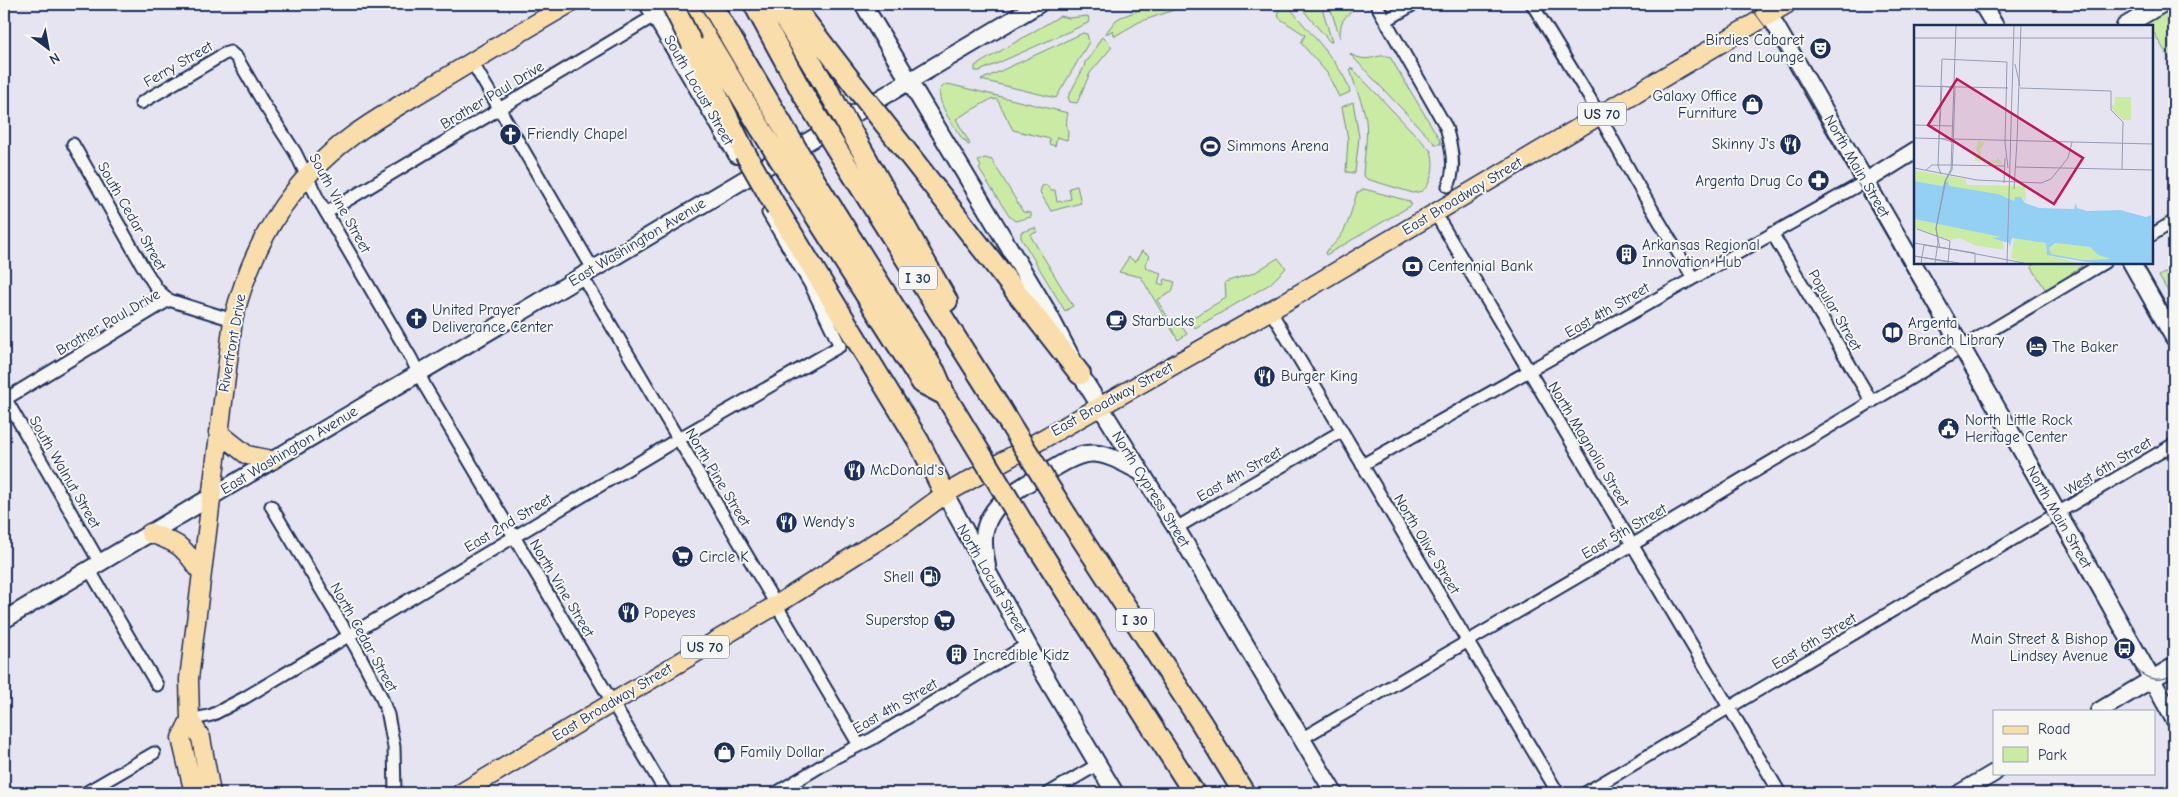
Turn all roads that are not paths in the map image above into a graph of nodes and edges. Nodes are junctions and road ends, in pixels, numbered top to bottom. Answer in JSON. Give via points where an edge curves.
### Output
{"nodes":[{"id":1,"x":569,"y":4,"type":"edge"},
{"id":2,"x":673,"y":4,"type":"edge"},
{"id":3,"x":686,"y":4,"type":"edge"},
{"id":4,"x":711,"y":4,"type":"edge"},
{"id":5,"x":776,"y":4,"type":"edge"},
{"id":6,"x":792,"y":4,"type":"edge"},
{"id":7,"x":862,"y":4,"type":"edge"},
{"id":8,"x":1039,"y":4,"type":"edge"},
{"id":9,"x":1376,"y":4,"type":"edge"},
{"id":10,"x":1414,"y":4,"type":"edge"},
{"id":11,"x":1532,"y":4,"type":"edge"},
{"id":12,"x":1787,"y":4,"type":"edge"},
{"id":13,"x":1982,"y":4,"type":"edge"},
{"id":14,"x":2162,"y":4,"type":"edge"},
{"id":15,"x":755,"y":6,"type":"edge"},
{"id":16,"x":652,"y":9,"type":"edge"},
{"id":17,"x":1766,"y":9,"type":"edge"},
{"id":18,"x":1387,"y":20,"type":"junction"},
{"id":19,"x":1994,"y":25,"type":"edge"},
{"id":20,"x":2127,"y":25,"type":"edge"},
{"id":21,"x":699,"y":41,"type":"junction"},
{"id":22,"x":230,"y":52,"type":"joint"},
{"id":23,"x":472,"y":62,"type":"junction"},
{"id":24,"x":910,"y":81,"type":"junction"},
{"id":25,"x":141,"y":103,"type":"dead end"},
{"id":26,"x":499,"y":108,"type":"junction"},
{"id":27,"x":1599,"y":115,"type":"junction"},
{"id":28,"x":73,"y":144,"type":"dead end"},
{"id":29,"x":1914,"y":151,"type":"edge"},
{"id":30,"x":748,"y":176,"type":"junction"},
{"id":31,"x":306,"y":177,"type":"junction"},
{"id":32,"x":1866,"y":181,"type":"junction"},
{"id":33,"x":807,"y":185,"type":"junction"},
{"id":34,"x":1448,"y":186,"type":"dead end"},
{"id":35,"x":326,"y":213,"type":"junction"},
{"id":36,"x":1435,"y":213,"type":"junction"},
{"id":37,"x":2174,"y":221,"type":"edge"},
{"id":38,"x":1772,"y":233,"type":"junction"},
{"id":39,"x":2153,"y":234,"type":"edge"},
{"id":40,"x":2102,"y":264,"type":"edge"},
{"id":41,"x":2132,"y":264,"type":"edge"},
{"id":42,"x":587,"y":272,"type":"junction"},
{"id":43,"x":1693,"y":278,"type":"junction"},
{"id":44,"x":169,"y":300,"type":"junction"},
{"id":45,"x":1270,"y":310,"type":"junction"},
{"id":46,"x":233,"y":320,"type":"junction"},
{"id":47,"x":2174,"y":338,"type":"edge"},
{"id":48,"x":1962,"y":348,"type":"junction"},
{"id":49,"x":418,"y":372,"type":"junction"},
{"id":50,"x":1528,"y":372,"type":"junction"},
{"id":51,"x":1080,"y":374,"type":"junction"},
{"id":52,"x":4,"y":398,"type":"edge"},
{"id":53,"x":1872,"y":402,"type":"junction"},
{"id":54,"x":1099,"y":405,"type":"junction"},
{"id":55,"x":1000,"y":408,"type":"junction"},
{"id":56,"x":1342,"y":431,"type":"junction"},
{"id":57,"x":218,"y":432,"type":"junction"},
{"id":58,"x":678,"y":439,"type":"junction"},
{"id":59,"x":2174,"y":444,"type":"edge"},
{"id":60,"x":272,"y":460,"type":"junction"},
{"id":61,"x":1362,"y":465,"type":"junction"},
{"id":62,"x":1141,"y":472,"type":"junction"},
{"id":63,"x":945,"y":494,"type":"junction"},
{"id":64,"x":211,"y":497,"type":"junction"},
{"id":65,"x":272,"y":506,"type":"dead end"},
{"id":66,"x":2058,"y":514,"type":"junction"},
{"id":67,"x":1176,"y":528,"type":"junction"},
{"id":68,"x":150,"y":533,"type":"junction"},
{"id":69,"x":514,"y":538,"type":"junction"},
{"id":70,"x":1632,"y":545,"type":"junction"},
{"id":71,"x":95,"y":566,"type":"junction"},
{"id":72,"x":987,"y":570,"type":"junction"},
{"id":73,"x":201,"y":572,"type":"junction"},
{"id":74,"x":776,"y":605,"type":"junction"},
{"id":75,"x":4,"y":620,"type":"edge"},
{"id":76,"x":348,"y":635,"type":"junction"},
{"id":77,"x":1467,"y":641,"type":"junction"},
{"id":78,"x":1028,"y":644,"type":"junction"},
{"id":79,"x":2174,"y":666,"type":"edge"},
{"id":80,"x":2151,"y":680,"type":"junction"},
{"id":81,"x":157,"y":685,"type":"dead end"},
{"id":82,"x":612,"y":702,"type":"junction"},
{"id":83,"x":1729,"y":708,"type":"junction"},
{"id":84,"x":2101,"y":710,"type":"edge"},
{"id":85,"x":2174,"y":719,"type":"edge"},
{"id":86,"x":190,"y":720,"type":"junction"},
{"id":87,"x":1301,"y":738,"type":"junction"},
{"id":88,"x":859,"y":745,"type":"junction"},
{"id":89,"x":154,"y":753,"type":"dead end"},
{"id":90,"x":1097,"y":765,"type":"junction"},
{"id":91,"x":1993,"y":774,"type":"edge"},
{"id":92,"x":85,"y":793,"type":"edge"},
{"id":93,"x":194,"y":793,"type":"edge"},
{"id":94,"x":211,"y":793,"type":"edge"},
{"id":95,"x":395,"y":793,"type":"edge"},
{"id":96,"x":461,"y":793,"type":"edge"},
{"id":97,"x":666,"y":793,"type":"edge"},
{"id":98,"x":776,"y":793,"type":"edge"},
{"id":99,"x":1049,"y":793,"type":"edge"},
{"id":100,"x":1115,"y":793,"type":"edge"},
{"id":101,"x":1194,"y":793,"type":"edge"},
{"id":102,"x":1244,"y":793,"type":"edge"},
{"id":103,"x":1334,"y":793,"type":"edge"},
{"id":104,"x":1558,"y":793,"type":"edge"},
{"id":105,"x":1584,"y":793,"type":"edge"},
{"id":106,"x":1780,"y":793,"type":"edge"},
{"id":107,"x":1960,"y":793,"type":"edge"}],
"edges":[{"from":1,"to":23,"type":"main road","name":"Riverfront Drive"},
{"from":2,"to":16,"type":"street","name":"Brother Paul Drive"},
{"from":2,"to":21,"type":"highway","bridge":true},
{"from":3,"to":21,"type":"highway"},
{"from":4,"to":33,"type":"highway","number":"I 30","bridge":true,"via":[[779,119]]},
{"from":5,"to":55,"type":"highway","bridge":true,"via":[[896,208],[980,362]]},
{"from":6,"to":51,"type":"highway","bridge":true},
{"from":7,"to":24,"type":"main road","name":"North Cypress Street"},
{"from":8,"to":24,"type":"main road","name":"East Washington Avenue"},
{"from":9,"to":18,"type":"street"},
{"from":10,"to":18,"type":"street"},
{"from":11,"to":27,"type":"street"},
{"from":12,"to":17,"type":"main road","number":"US 70"},
{"from":13,"to":19,"type":"main road"},
{"from":14,"to":20,"type":"main road"},
{"from":15,"to":55,"type":"highway","number":"I 30","bridge":true,"via":[[803,94]]},
{"from":16,"to":26,"type":"street","name":"Brother Paul Drive"},
{"from":16,"to":30,"type":"main road","name":"South Locust Street"},
{"from":17,"to":27,"type":"main road","name":"East Broadway Street","number":"US 70"},
{"from":17,"to":32,"type":"main road","name":"North Main Street"},
{"from":18,"to":34,"type":"street","via":[[1446,127],[1452,156]]},
{"from":21,"to":33,"type":"highway","bridge":true},
{"from":21,"to":63,"type":"highway","bridge":true,"via":[[745,154],[914,434]]},
{"from":22,"to":25,"type":"street","name":"Ferry Street"},
{"from":22,"to":31,"type":"street","name":"South Vine Street","via":[[237,58],[295,152]]},
{"from":23,"to":26,"type":"street","name":"North Pine Street"},
{"from":23,"to":31,"type":"main road","name":"Riverfront Drive","via":[[358,132]]},
{"from":24,"to":30,"type":"main road","name":"East Washington Avenue"},
{"from":24,"to":51,"type":"main road","name":"North Cypress Street","via":[[1046,309]]},
{"from":26,"to":35,"type":"street","name":"Brother Paul Drive"},
{"from":26,"to":42,"type":"street","name":"North Pine Street"},
{"from":27,"to":36,"type":"main road","name":"East Broadway Street","number":"US 70"},
{"from":27,"to":43,"type":"street"},
{"from":28,"to":44,"type":"street","name":"South Cedar Street","via":[[142,265],[157,289]]},
{"from":29,"to":32,"type":"main road"},
{"from":30,"to":42,"type":"main road","name":"East Washington Avenue"},
{"from":30,"to":58,"type":"street","name":"East 2nd Street","via":[[811,286],[840,346]]},
{"from":31,"to":35,"type":"street","name":"South Vine Street"},
{"from":31,"to":46,"type":"main road","name":"Riverfront Drive","via":[[285,203],[259,246],[241,287]]},
{"from":32,"to":38,"type":"street","name":"East 4th Street"},
{"from":32,"to":48,"type":"main road","name":"North Main Street"},
{"from":33,"to":101,"type":"highway","number":"I 30","bridge":true,"via":[[935,372],[1032,538]]},
{"from":35,"to":49,"type":"street","name":"South Vine Street"},
{"from":36,"to":45,"type":"main road","name":"East Broadway Street","number":"US 70"},
{"from":36,"to":50,"type":"street","name":"North Magnolia Street"},
{"from":37,"to":39,"type":"street"},
{"from":38,"to":43,"type":"street","name":"East 4th Street"},
{"from":38,"to":53,"type":"street","name":"Popular Street"},
{"from":40,"to":48,"type":"street","name":"East 5th Street"},
{"from":41,"to":47,"type":"main road"},
{"from":42,"to":49,"type":"main road","name":"East Washington Avenue"},
{"from":42,"to":58,"type":"street","name":"North Pine Street"},
{"from":43,"to":50,"type":"street","name":"East 4th Street"},
{"from":44,"to":46,"type":"street","name":"Brother Paul Drive"},
{"from":44,"to":52,"type":"street","name":"Brother Paul Drive"},
{"from":45,"to":54,"type":"main road","name":"East Broadway Street","number":"US 70"},
{"from":45,"to":56,"type":"street","name":"North Olive Street"},
{"from":46,"to":57,"type":"main road","name":"Riverfront Drive"},
{"from":48,"to":53,"type":"street","name":"East 5th Street"},
{"from":48,"to":66,"type":"main road","name":"North Main Street"},
{"from":49,"to":60,"type":"main road","name":"East Washington Avenue"},
{"from":49,"to":69,"type":"street","name":"North Vine Street"},
{"from":50,"to":61,"type":"street","name":"East 4th Street"},
{"from":50,"to":70,"type":"street","name":"North Magnolia Street"},
{"from":51,"to":54,"type":"main road","name":"North Cypress Street"},
{"from":52,"to":71,"type":"street","name":"South Walnut Street"},
{"from":53,"to":70,"type":"street","name":"East 5th Street"},
{"from":54,"to":62,"type":"main road","name":"North Cypress Street"},
{"from":54,"to":63,"type":"main road","name":"East Broadway Street","number":"US 70"},
{"from":55,"to":102,"type":"highway","number":"I 30","bridge":true},
{"from":56,"to":61,"type":"street","name":"North Olive Street"},
{"from":56,"to":67,"type":"street","name":"East 4th Street"},
{"from":57,"to":60,"type":"main road","via":[[247,455]]},
{"from":57,"to":64,"type":"main road","name":"Riverfront Drive"},
{"from":58,"to":69,"type":"street","name":"East 2nd Street"},
{"from":58,"to":74,"type":"street","name":"North Pine Street"},
{"from":59,"to":66,"type":"street","name":"West 6th Street"},
{"from":60,"to":64,"type":"main road","name":"East Washington Avenue"},
{"from":61,"to":77,"type":"street","name":"North Olive Street"},
{"from":62,"to":67,"type":"main road","name":"North Cypress Street"},
{"from":62,"to":72,"type":"main road","via":[[1110,457],[1088,454],[1066,461],[1023,485],[999,502],[988,522],[983,541]]},
{"from":63,"to":72,"type":"main road","name":"North Locust Street"},
{"from":63,"to":74,"type":"main road","name":"East Broadway Street","number":"US 70","via":[[906,523]]},
{"from":64,"to":68,"type":"main road","name":"East Washington Avenue"},
{"from":64,"to":73,"type":"main road","name":"Riverfront Drive"},
{"from":65,"to":76,"type":"street","name":"North Cedar Street"},
{"from":66,"to":80,"type":"main road","name":"North Main Street"},
{"from":66,"to":83,"type":"street","name":"East 6th Street"},
{"from":67,"to":87,"type":"main road","name":"North Cypress Street"},
{"from":68,"to":71,"type":"main road","name":"East Washington Avenue"},
{"from":68,"to":73,"type":"main road","via":[[177,543]]},
{"from":69,"to":76,"type":"street","name":"East 2nd Street"},
{"from":69,"to":82,"type":"street","name":"North Vine Street"},
{"from":70,"to":77,"type":"street","name":"East 5th Street"},
{"from":70,"to":83,"type":"street","name":"North Magnolia Street"},
{"from":71,"to":75,"type":"main road","name":"East Washington Avenue"},
{"from":71,"to":81,"type":"street","name":"South Walnut Street"},
{"from":72,"to":78,"type":"main road","name":"North Locust Street"},
{"from":73,"to":86,"type":"main road","name":"Riverfront Drive","via":[[189,679]]},
{"from":74,"to":82,"type":"main road","name":"East Broadway Street","number":"US 70"},
{"from":74,"to":88,"type":"street","name":"North Pine Street"},
{"from":76,"to":86,"type":"street","name":"East 2nd Street","via":[[246,697],[212,715]]},
{"from":76,"to":95,"type":"street","name":"North Cedar Street","via":[[381,696],[388,716],[394,747]]},
{"from":77,"to":87,"type":"street","name":"East 5th Street"},
{"from":77,"to":104,"type":"street","name":"North Olive Street"},
{"from":78,"to":88,"type":"street","name":"East 4th Street"},
{"from":78,"to":90,"type":"main road","name":"North Locust Street"},
{"from":79,"to":80,"type":"main road"},
{"from":80,"to":84,"type":"main road"},
{"from":80,"to":85,"type":"main road","name":"North Main Street"},
{"from":82,"to":96,"type":"main road","name":"East Broadway Street","number":"US 70"},
{"from":82,"to":97,"type":"street","name":"North Vine Street"},
{"from":83,"to":105,"type":"street","name":"East 6th Street"},
{"from":83,"to":106,"type":"street","name":"North Magnolia Street"},
{"from":86,"to":93,"type":"main road","name":"Riverfront Drive","via":[[180,738]]},
{"from":86,"to":94,"type":"main road","name":"Riverfront Drive","via":[[201,738]]},
{"from":87,"to":103,"type":"main road","name":"North Cypress Street"},
{"from":88,"to":98,"type":"street","name":"East 4th Street"},
{"from":89,"to":92,"type":"street"},
{"from":90,"to":99,"type":"street"},
{"from":90,"to":100,"type":"main road","name":"North Locust Street"},
{"from":91,"to":107,"type":"main road"}]}
